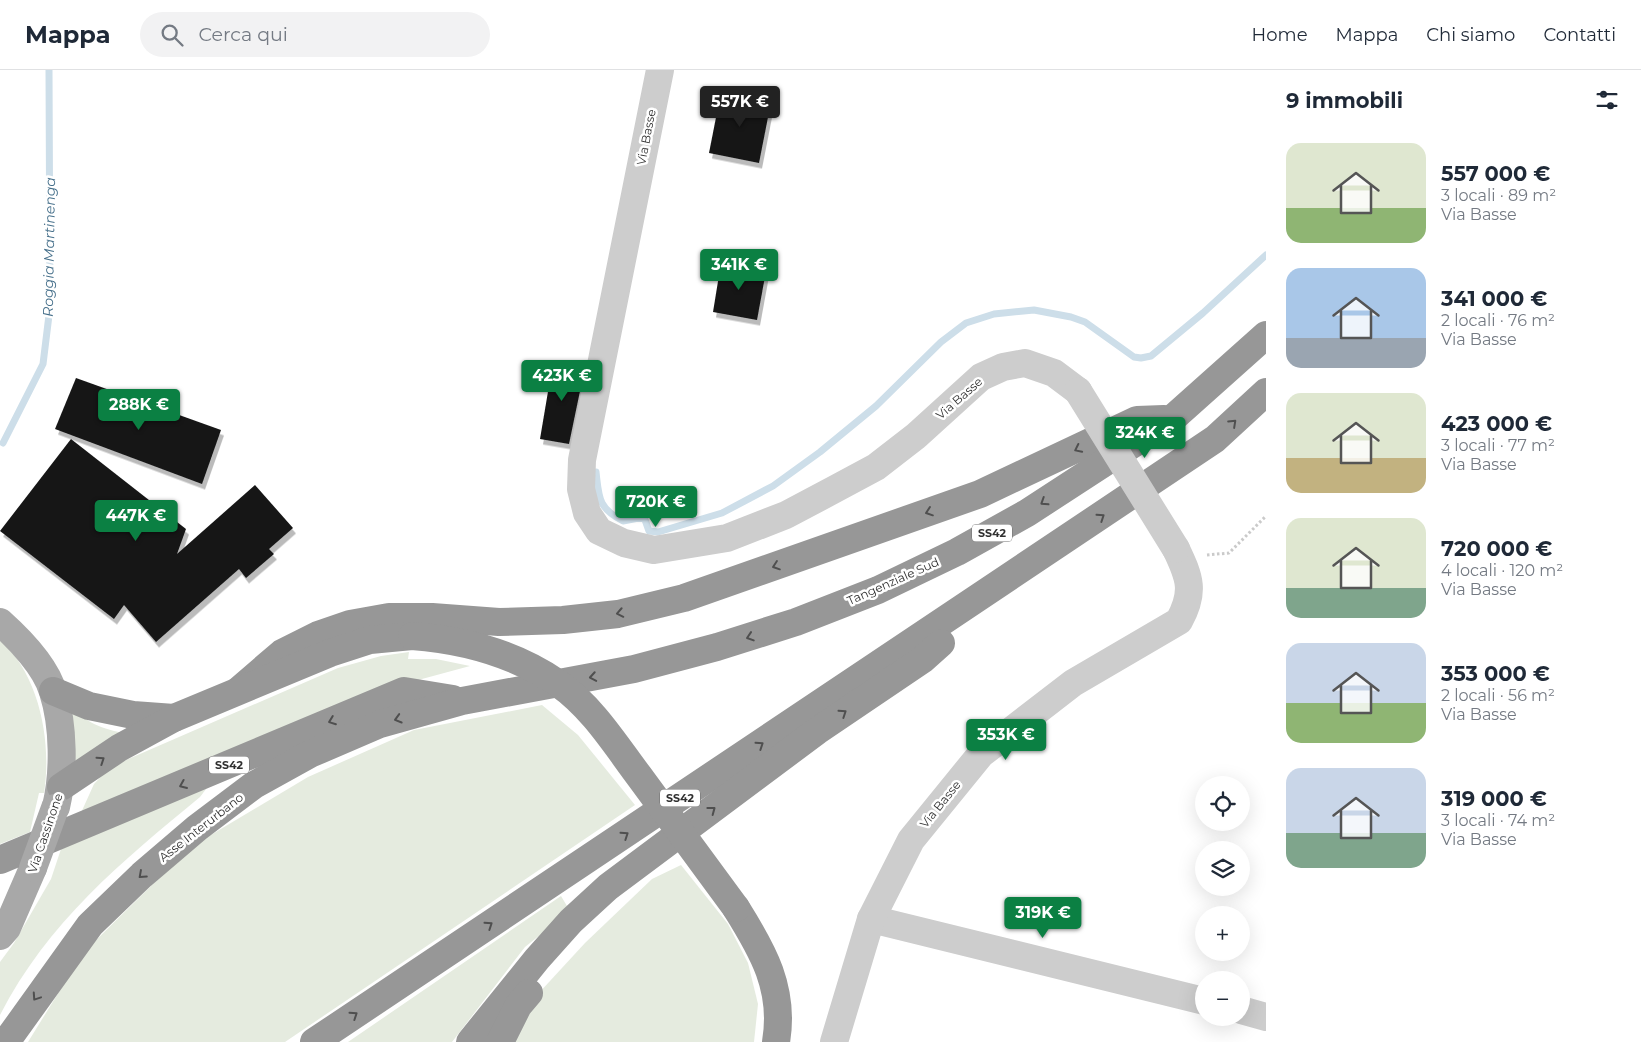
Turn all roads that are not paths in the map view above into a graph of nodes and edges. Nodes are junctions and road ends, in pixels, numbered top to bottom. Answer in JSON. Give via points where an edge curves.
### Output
{"nodes":[{"id":1,"x":660,"y":70,"type":"edge"},
{"id":2,"x":1266,"y":335,"type":"edge"},
{"id":3,"x":1266,"y":392,"type":"edge"},
{"id":4,"x":1173,"y":418,"type":"junction"},
{"id":5,"x":1046,"y":554,"type":"junction"},
{"id":6,"x":0,"y":622,"type":"edge"},
{"id":7,"x":239,"y":690,"type":"junction"},
{"id":8,"x":53,"y":691,"type":"junction"},
{"id":9,"x":462,"y":701,"type":"junction"},
{"id":10,"x":174,"y":718,"type":"junction"},
{"id":11,"x":58,"y":797,"type":"junction"},
{"id":12,"x":659,"y":849,"type":"junction"},
{"id":13,"x":0,"y":860,"type":"edge"},
{"id":14,"x":871,"y":919,"type":"junction"},
{"id":15,"x":0,"y":936,"type":"edge"},
{"id":16,"x":1195,"y":999,"type":"edge"},
{"id":17,"x":1250,"y":1013,"type":"edge"},
{"id":18,"x":1266,"y":1017,"type":"edge"},
{"id":19,"x":6,"y":1042,"type":"edge"},
{"id":20,"x":314,"y":1042,"type":"edge"},
{"id":21,"x":470,"y":1042,"type":"edge"},
{"id":22,"x":500,"y":1042,"type":"edge"},
{"id":23,"x":776,"y":1042,"type":"edge"},
{"id":24,"x":834,"y":1042,"type":"edge"}],
"edges":[{"from":1,"to":14,"type":"street","name":"Via Basse","bridge":true,"via":[[582,460],[581,489],[587,513],[599,531],[624,543],[654,550],[728,538],[786,515],[876,468],[981,377],[1025,362],[1054,373],[1078,391],[1180,558],[1189,585],[1189,604],[1179,621],[1073,683],[981,754],[911,840]]},
{"from":2,"to":4,"type":"highway","name":"Tangenziale Sud","number":"SS42"},
{"from":5,"to":3,"type":"highway","number":"SS42","one_way":true,"via":[[1215,439]]},
{"from":4,"to":7,"type":"highway","one_way":true,"via":[[1137,420],[980,494],[684,598],[618,614],[563,620],[499,622],[389,617],[350,624],[282,653]]},
{"from":4,"to":9,"type":"highway","name":"Tangenziale Sud","number":"SS42","one_way":true,"via":[[1027,513],[957,552],[878,590],[796,622],[717,647],[634,669]]},
{"from":12,"to":5,"type":"highway","one_way":true,"via":[[816,731],[922,660]]},
{"from":20,"to":5,"type":"highway","number":"SS42","one_way":true},
{"from":6,"to":8,"type":"main road","name":"Via Cassinone","via":[[36,661]]},
{"from":7,"to":10,"type":"highway"},
{"from":7,"to":23,"type":"highway","bridge":true,"via":[[370,640],[412,636],[480,646],[521,662],[560,685],[596,719],[736,908],[760,946],[773,974],[777,1003]]},
{"from":8,"to":10,"type":"highway","via":[[89,706],[133,715]]},
{"from":8,"to":11,"type":"main road","name":"Via Cassinone","via":[[61,741]]},
{"from":9,"to":13,"type":"highway","number":"SS42","one_way":true,"via":[[404,692]]},
{"from":9,"to":19,"type":"highway","name":"Asse Interurbano","one_way":true,"via":[[380,724],[310,754],[254,786],[197,828],[90,925]]},
{"from":11,"to":10,"type":"highway","one_way":true,"via":[[118,748]]},
{"from":11,"to":15,"type":"main road","name":"Via Cassinone","bridge":true,"via":[[34,868],[7,928]]},
{"from":12,"to":21,"type":"highway","via":[[608,887],[572,921]]},
{"from":12,"to":22,"type":"highway","via":[[518,1006]]},
{"from":14,"to":16,"type":"street"},
{"from":14,"to":24,"type":"street","name":"Via Basse"},
{"from":17,"to":18,"type":"street"}]}
